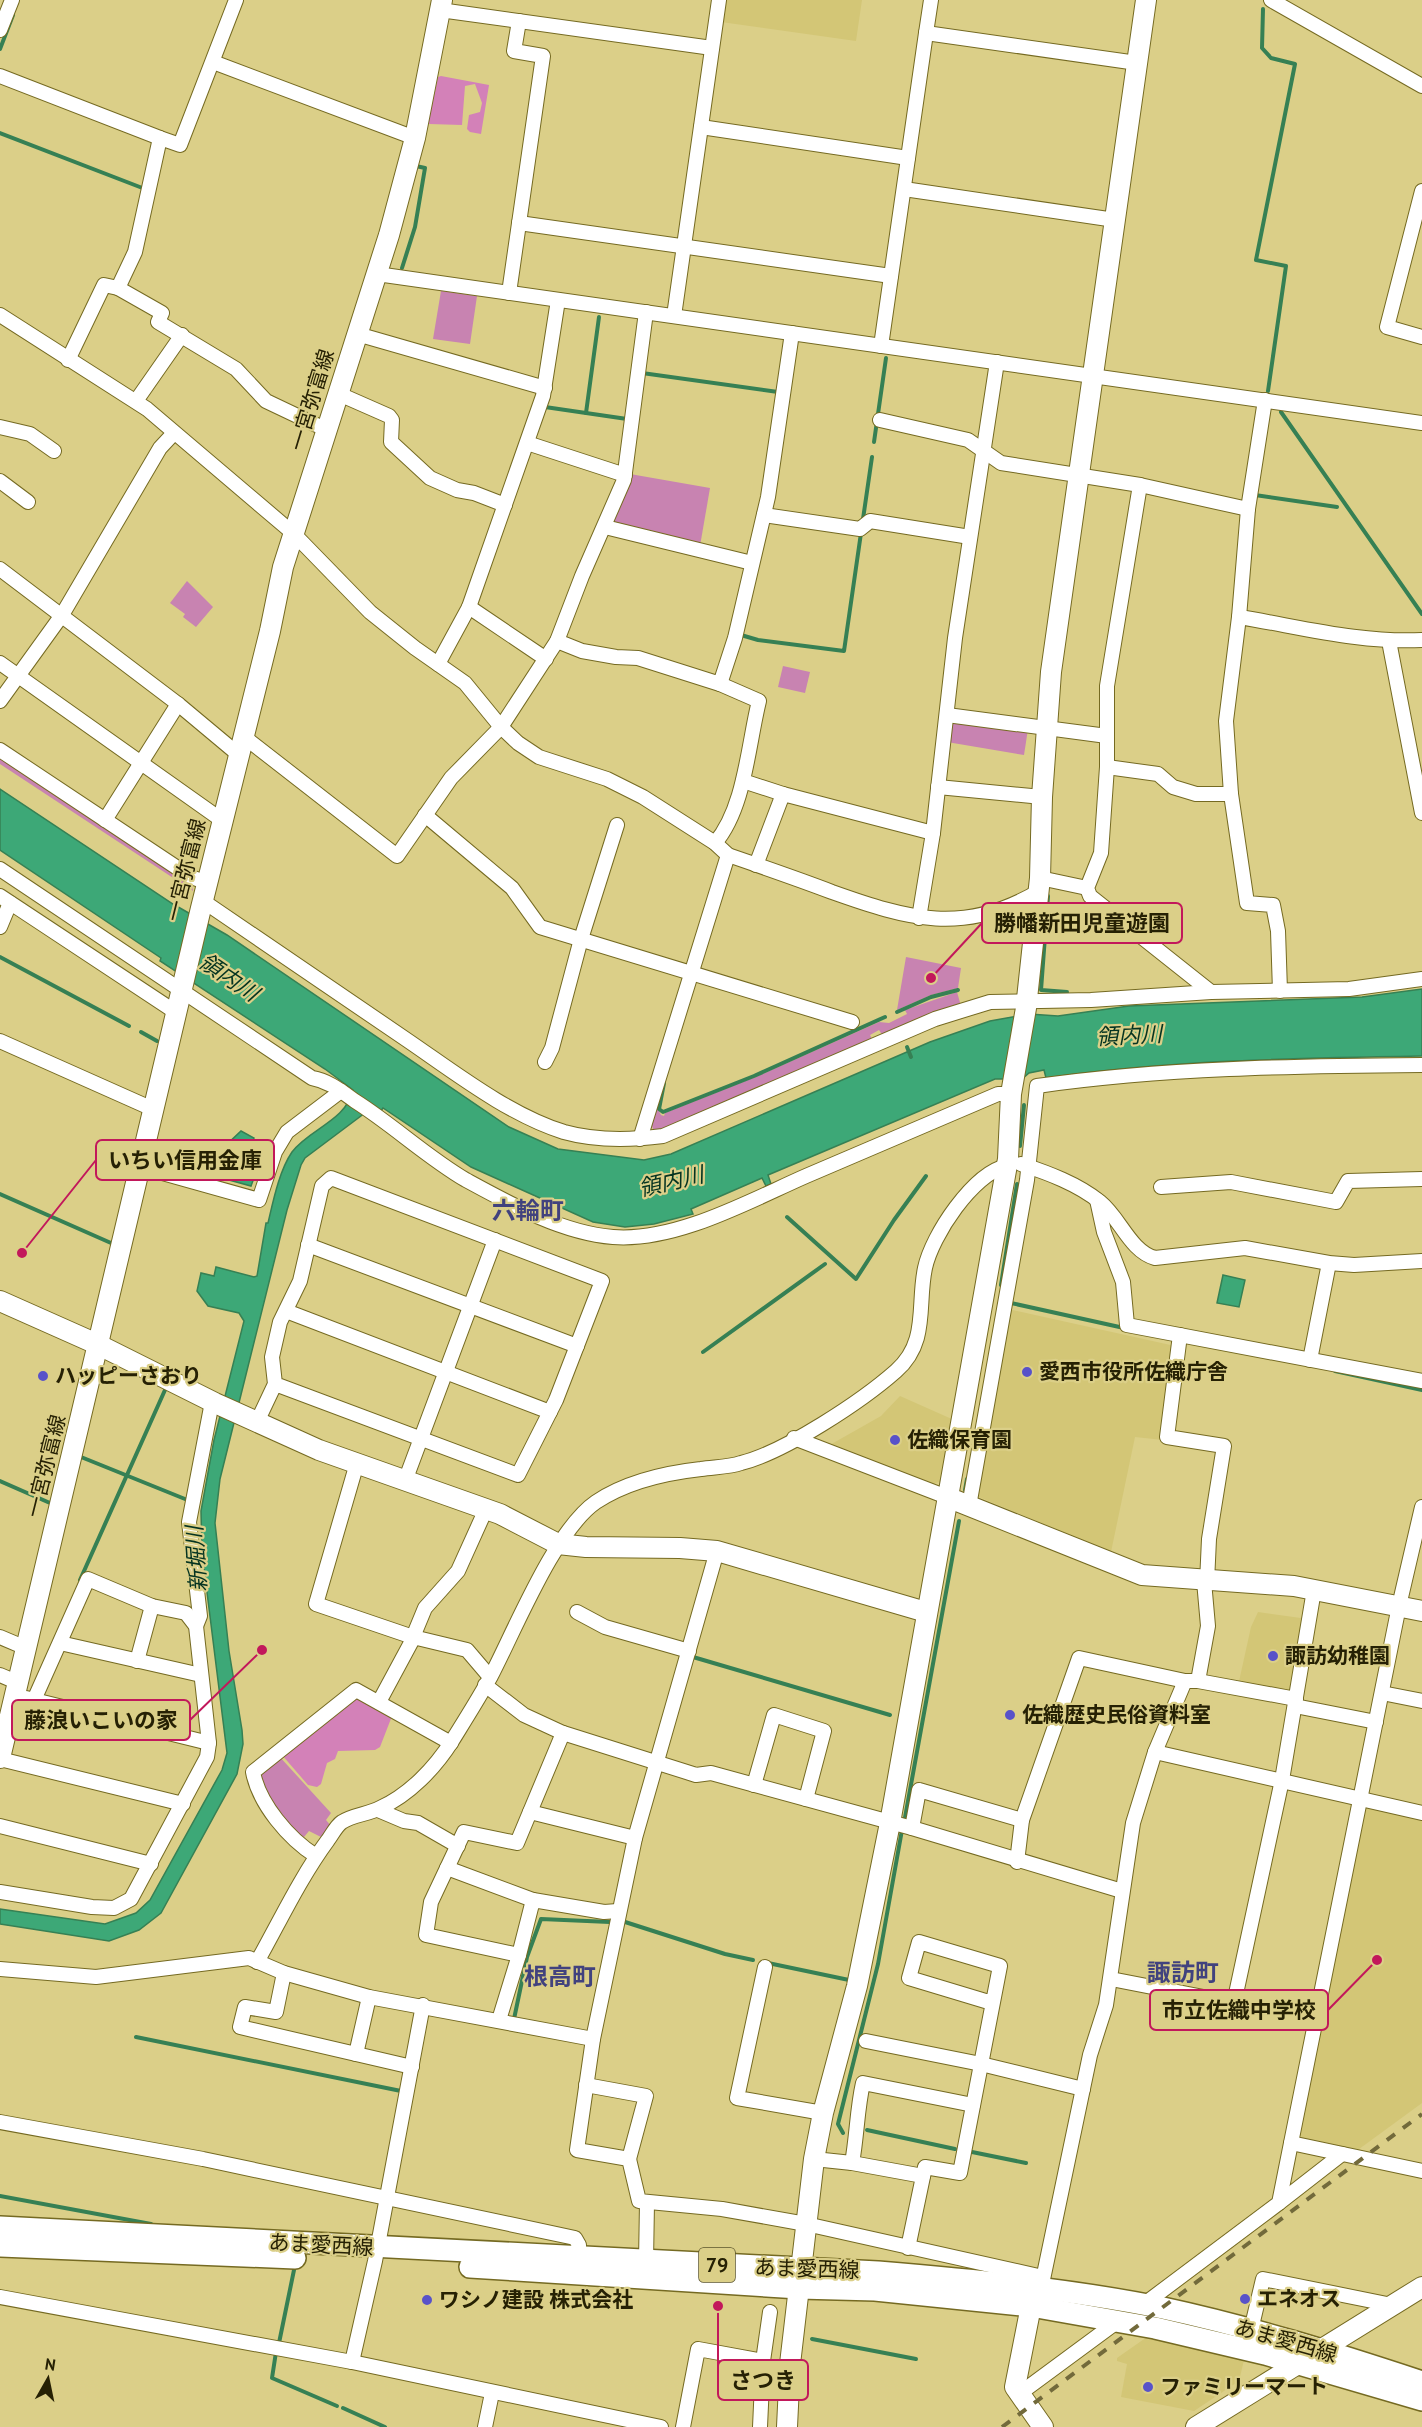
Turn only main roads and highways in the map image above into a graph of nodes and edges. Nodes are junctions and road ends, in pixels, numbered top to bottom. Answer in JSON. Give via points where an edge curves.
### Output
{"nodes":[{"id":1,"x":0,"y":2227,"type":"edge"},
{"id":2,"x":0,"y":2246,"type":"edge"},
{"id":3,"x":376,"y":2255,"type":"junction"},
{"id":4,"x":800,"y":2279,"type":"junction"},
{"id":5,"x":1038,"y":2290,"type":"junction"},
{"id":6,"x":1422,"y":2382,"type":"edge"},
{"id":7,"x":1422,"y":2400,"type":"edge"}],
"edges":[{"from":1,"to":3,"type":"main road","name":"あま愛西線","number":"79"},
{"from":2,"to":3,"type":"main road","name":"あま愛西線","number":"79"},
{"from":3,"to":4,"type":"main road","name":"あま愛西線","number":"79"},
{"from":3,"to":4,"type":"main road","name":"あま愛西線","number":"79","via":[[646,2261]]},
{"from":4,"to":5,"type":"main road","name":"あま愛西線","number":"79","via":[[875,2290]]},
{"from":5,"to":6,"type":"main road","name":"あま愛西線","number":"79","via":[[1143,2305],[1251,2330]]},
{"from":5,"to":7,"type":"main road","name":"あま愛西線","number":"79","via":[[1118,2321],[1296,2363]]}]}
